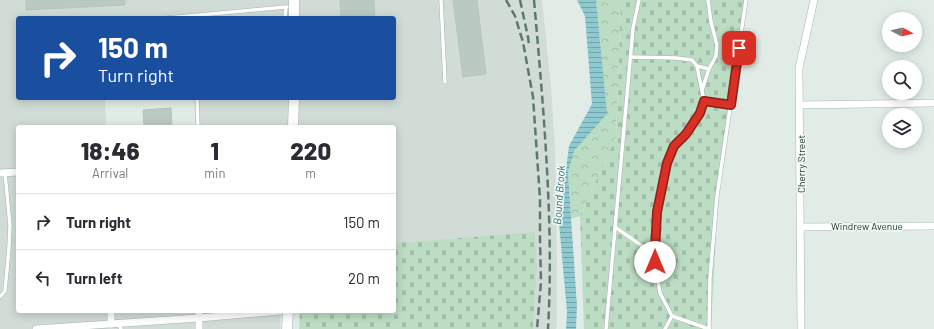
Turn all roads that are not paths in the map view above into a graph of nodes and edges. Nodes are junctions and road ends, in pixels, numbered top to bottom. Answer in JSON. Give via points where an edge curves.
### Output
{"nodes":[{"id":1,"x":441,"y":0,"type":"edge"},
{"id":2,"x":638,"y":0,"type":"edge"},
{"id":3,"x":708,"y":0,"type":"edge"},
{"id":4,"x":746,"y":0,"type":"edge"},
{"id":5,"x":814,"y":0,"type":"edge"},
{"id":6,"x":291,"y":4,"type":"edge"},
{"id":7,"x":185,"y":16,"type":"edge"},
{"id":8,"x":286,"y":16,"type":"edge"},
{"id":9,"x":294,"y":16,"type":"edge"},
{"id":10,"x":631,"y":57,"type":"junction"},
{"id":11,"x":697,"y":66,"type":"junction"},
{"id":12,"x":709,"y":69,"type":"junction"},
{"id":13,"x":445,"y":82,"type":"dead end"},
{"id":14,"x":702,"y":91,"type":"junction"},
{"id":15,"x":197,"y":100,"type":"edge"},
{"id":16,"x":294,"y":100,"type":"edge"},
{"id":17,"x":704,"y":101,"type":"junction"},
{"id":18,"x":934,"y":103,"type":"edge"},
{"id":19,"x":731,"y":105,"type":"junction"},
{"id":20,"x":800,"y":105,"type":"junction"},
{"id":21,"x":198,"y":125,"type":"edge"},
{"id":22,"x":293,"y":125,"type":"edge"},
{"id":23,"x":16,"y":172,"type":"edge"},
{"id":24,"x":3,"y":173,"type":"edge"},
{"id":25,"x":934,"y":226,"type":"edge"},
{"id":26,"x":615,"y":227,"type":"junction"},
{"id":27,"x":801,"y":227,"type":"junction"},
{"id":28,"x":655,"y":262,"type":"junction"},
{"id":29,"x":0,"y":297,"type":"edge"},
{"id":30,"x":111,"y":313,"type":"edge"},
{"id":31,"x":226,"y":313,"type":"edge"},
{"id":32,"x":288,"y":313,"type":"edge"},
{"id":33,"x":199,"y":314,"type":"edge"},
{"id":34,"x":672,"y":316,"type":"junction"},
{"id":35,"x":112,"y":326,"type":"edge"},
{"id":36,"x":36,"y":329,"type":"edge"},
{"id":37,"x":199,"y":329,"type":"edge"},
{"id":38,"x":287,"y":329,"type":"edge"},
{"id":39,"x":606,"y":329,"type":"edge"},
{"id":40,"x":665,"y":329,"type":"edge"},
{"id":41,"x":709,"y":329,"type":"edge"},
{"id":42,"x":801,"y":329,"type":"edge"}],
"edges":[{"from":1,"to":13,"type":"lane"},
{"from":2,"to":10,"type":"lane"},
{"from":3,"to":12,"type":"lane","via":[[717,45],[716,56]]},
{"from":4,"to":19,"type":"lane"},
{"from":5,"to":20,"type":"street","name":"Cherry Street","via":[[799,68]]},
{"from":6,"to":7,"type":"lane"},
{"from":6,"to":8,"type":"lane"},
{"from":6,"to":9,"type":"main road"},
{"from":10,"to":11,"type":"lane","via":[[681,58],[692,60]]},
{"from":10,"to":26,"type":"lane"},
{"from":11,"to":12,"type":"lane"},
{"from":11,"to":14,"type":"lane"},
{"from":12,"to":14,"type":"lane"},
{"from":14,"to":17,"type":"lane"},
{"from":15,"to":21,"type":"lane"},
{"from":16,"to":22,"type":"main road"},
{"from":17,"to":19,"type":"lane"},
{"from":17,"to":28,"type":"lane","via":[[700,113],[674,146],[667,163],[657,212]]},
{"from":18,"to":20,"type":"street"},
{"from":19,"to":41,"type":"lane","via":[[717,196],[710,278]]},
{"from":20,"to":27,"type":"street","name":"Cherry Street"},
{"from":23,"to":24,"type":"street"},
{"from":24,"to":29,"type":"lane","via":[[10,225],[5,291]]},
{"from":25,"to":27,"type":"street","name":"Windrew Avenue"},
{"from":26,"to":28,"type":"lane","via":[[642,246]]},
{"from":26,"to":39,"type":"lane"},
{"from":27,"to":42,"type":"street","name":"Cherry Street"},
{"from":28,"to":34,"type":"lane","via":[[660,292]]},
{"from":30,"to":35,"type":"street"},
{"from":31,"to":33,"type":"street"},
{"from":32,"to":38,"type":"main road"},
{"from":33,"to":35,"type":"street"},
{"from":33,"to":37,"type":"street"},
{"from":34,"to":40,"type":"lane"},
{"from":34,"to":41,"type":"lane"},
{"from":35,"to":36,"type":"street"}]}
